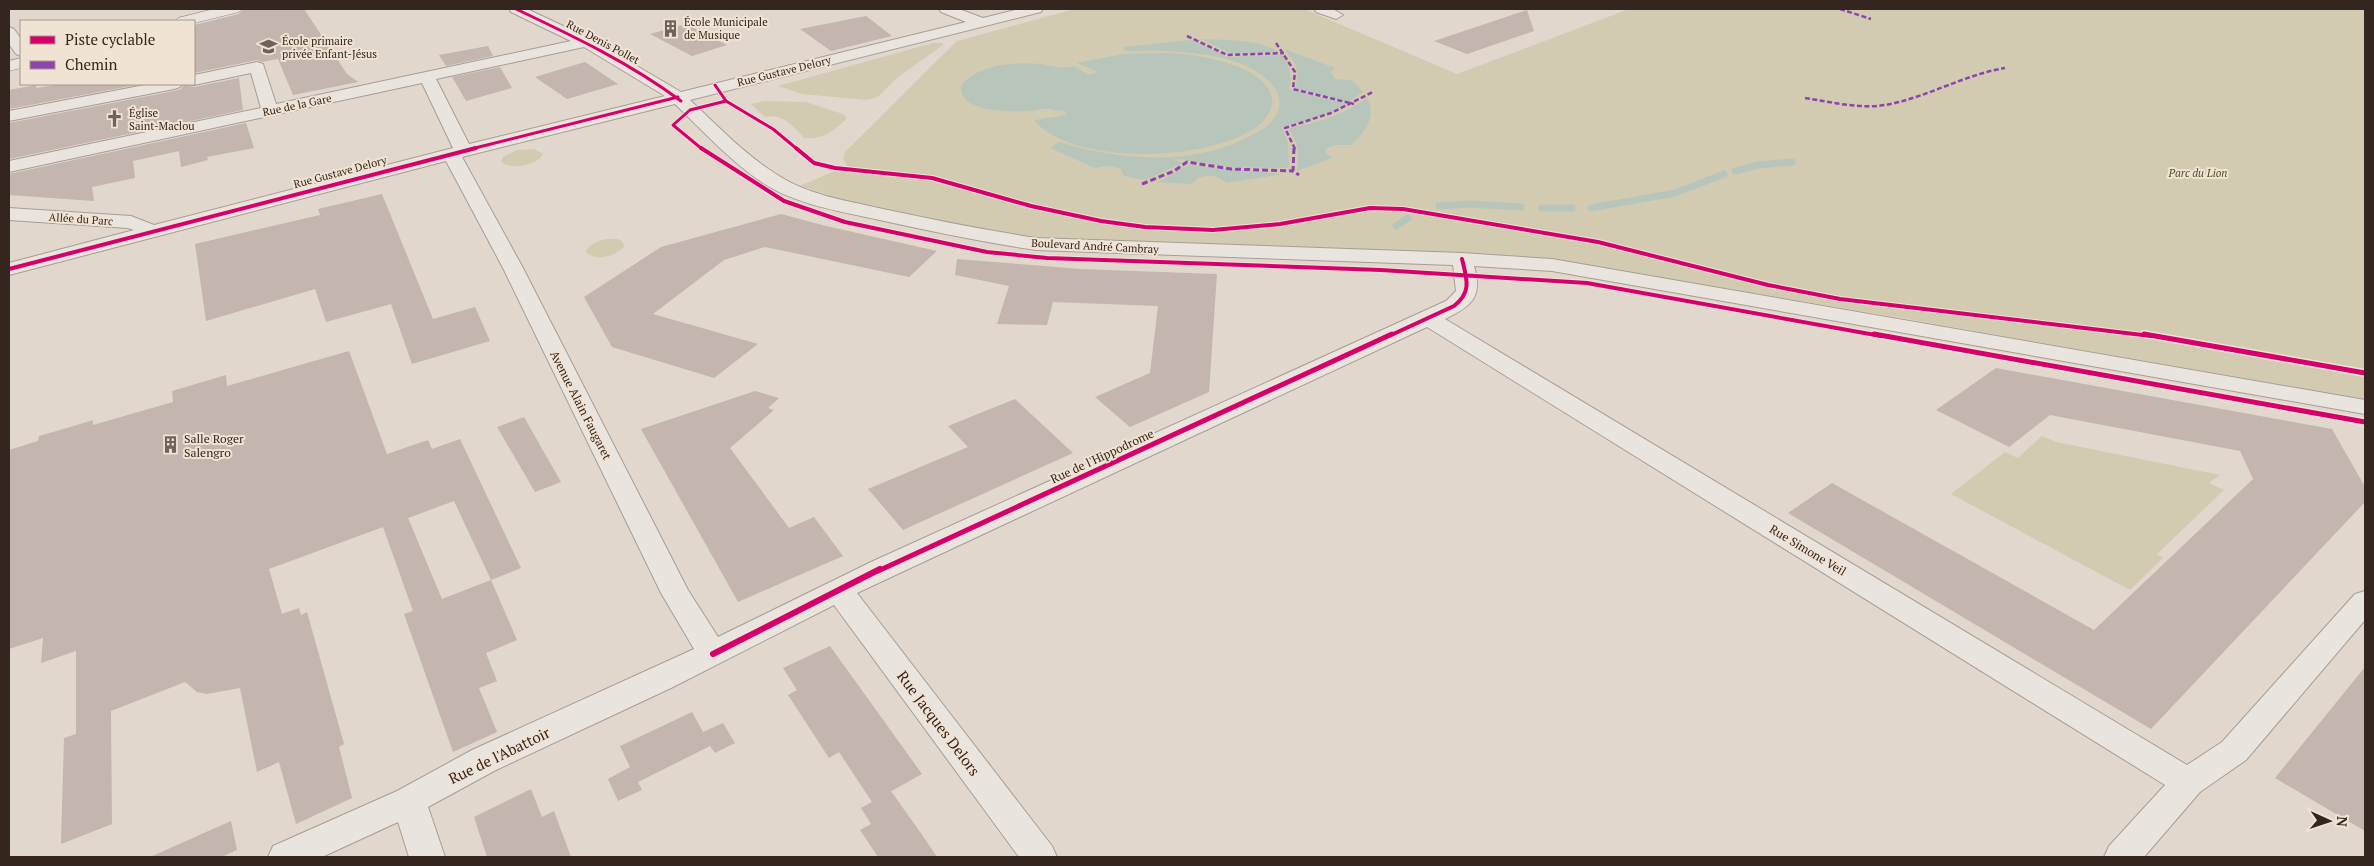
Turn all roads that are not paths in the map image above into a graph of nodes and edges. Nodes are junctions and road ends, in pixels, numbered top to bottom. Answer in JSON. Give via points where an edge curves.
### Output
{"nodes":[{"id":1,"x":233,"y":9,"type":"edge"},
{"id":2,"x":516,"y":9,"type":"edge"},
{"id":3,"x":946,"y":9,"type":"edge"},
{"id":4,"x":1036,"y":9,"type":"edge"},
{"id":5,"x":1321,"y":9,"type":"edge"},
{"id":6,"x":1336,"y":15,"type":"dead end"},
{"id":7,"x":188,"y":20,"type":"edge"},
{"id":8,"x":980,"y":22,"type":"junction"},
{"id":9,"x":9,"y":32,"type":"edge"},
{"id":10,"x":586,"y":42,"type":"junction"},
{"id":11,"x":20,"y":49,"type":"edge"},
{"id":12,"x":427,"y":77,"type":"junction"},
{"id":13,"x":195,"y":80,"type":"edge"},
{"id":14,"x":169,"y":85,"type":"edge"},
{"id":15,"x":678,"y":97,"type":"junction"},
{"id":16,"x":270,"y":111,"type":"junction"},
{"id":17,"x":9,"y":116,"type":"edge"},
{"id":18,"x":458,"y":152,"type":"junction"},
{"id":19,"x":9,"y":166,"type":"edge"},
{"id":20,"x":9,"y":214,"type":"edge"},
{"id":21,"x":148,"y":233,"type":"junction"},
{"id":22,"x":1462,"y":259,"type":"junction"},
{"id":23,"x":9,"y":269,"type":"edge"},
{"id":24,"x":1428,"y":318,"type":"junction"},
{"id":25,"x":2365,"y":407,"type":"edge"},
{"id":26,"x":839,"y":590,"type":"junction"},
{"id":27,"x":2365,"y":601,"type":"edge"},
{"id":28,"x":713,"y":654,"type":"junction"},
{"id":29,"x":2188,"y":782,"type":"junction"},
{"id":30,"x":409,"y":801,"type":"junction"},
{"id":31,"x":286,"y":857,"type":"edge"},
{"id":32,"x":427,"y":857,"type":"edge"},
{"id":33,"x":1039,"y":857,"type":"edge"},
{"id":34,"x":2122,"y":857,"type":"edge"}],
"edges":[{"from":1,"to":7,"type":"street"},
{"from":2,"to":10,"type":"street","name":"Rue Denis Pollet"},
{"from":3,"to":8,"type":"street"},
{"from":4,"to":8,"type":"street","name":"Rue Gustave Delory"},
{"from":5,"to":6,"type":"street"},
{"from":8,"to":15,"type":"street","name":"Rue Gustave Delory"},
{"from":9,"to":11,"type":"street"},
{"from":10,"to":12,"type":"street","name":"Rue de la Gare"},
{"from":10,"to":15,"type":"street","name":"Rue Denis Pollet"},
{"from":12,"to":16,"type":"street","name":"Rue de la Gare"},
{"from":12,"to":18,"type":"street","name":"Avenue Alain Faugaret"},
{"from":13,"to":16,"type":"street","via":[[257,68]]},
{"from":14,"to":17,"type":"street"},
{"from":15,"to":18,"type":"street","name":"Rue Gustave Delory"},
{"from":15,"to":22,"type":"street","name":"Boulevard André Cambray","via":[[734,151],[783,187],[834,204],[923,224],[1001,239],[1066,246]]},
{"from":16,"to":19,"type":"street","name":"Rue de la Gare"},
{"from":18,"to":21,"type":"street","name":"Rue Gustave Delory"},
{"from":18,"to":28,"type":"street","name":"Avenue Alain Faugaret","via":[[675,593]]},
{"from":20,"to":21,"type":"street","name":"Allée du Parc","via":[[131,222],[146,228]]},
{"from":21,"to":23,"type":"street","name":"Rue Gustave Delory"},
{"from":22,"to":24,"type":"street","name":"Rue de l'Hippodrome","via":[[1468,289],[1466,295],[1454,306]]},
{"from":22,"to":25,"type":"street","name":"Boulevard André Cambray","via":[[1552,265]]},
{"from":24,"to":26,"type":"street","name":"Rue de l'Hippodrome"},
{"from":24,"to":29,"type":"street","name":"Rue Simone Veil"},
{"from":26,"to":28,"type":"street","name":"Rue de l'Hippodrome"},
{"from":26,"to":33,"type":"street","name":"Rue Jacques Delors"},
{"from":27,"to":29,"type":"street","via":[[2234,751]]},
{"from":28,"to":30,"type":"street","name":"Rue de l'Abattoir","via":[[471,766]]},
{"from":29,"to":34,"type":"street"},
{"from":30,"to":31,"type":"street","name":"Rue de l'Abattoir"},
{"from":30,"to":32,"type":"street"}]}
